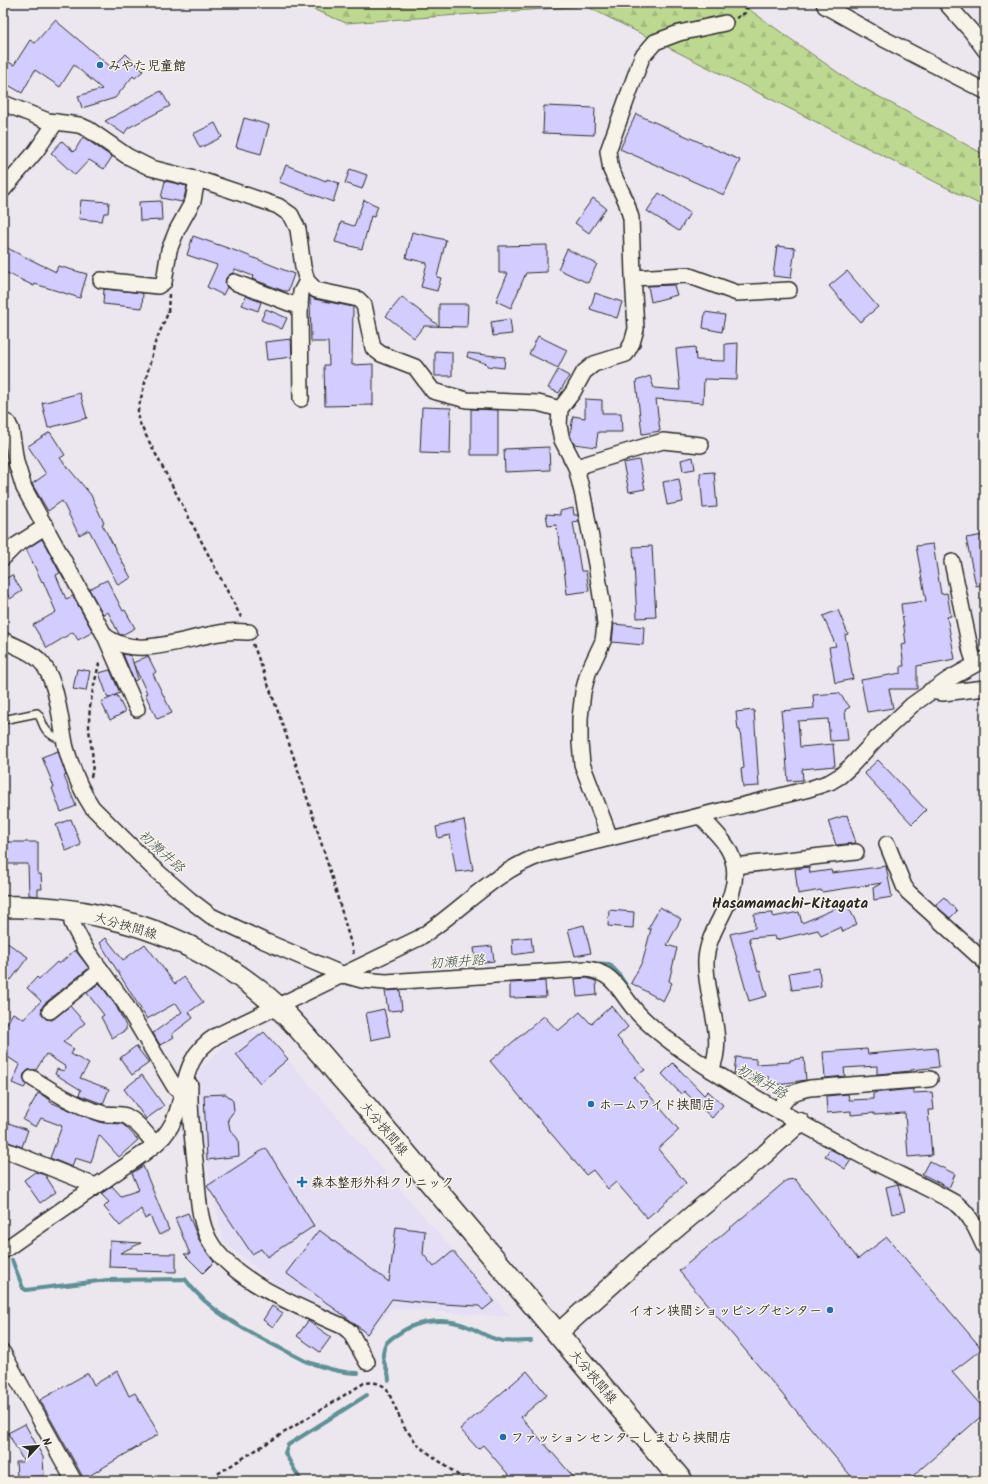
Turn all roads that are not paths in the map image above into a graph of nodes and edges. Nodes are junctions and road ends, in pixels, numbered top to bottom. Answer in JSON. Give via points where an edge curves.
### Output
{"nodes":[{"id":1,"x":824,"y":3,"type":"edge"},
{"id":2,"x":946,"y":3,"type":"edge"},
{"id":3,"x":725,"y":23,"type":"road end"},
{"id":4,"x":985,"y":50,"type":"edge"},
{"id":5,"x":985,"y":91,"type":"edge"},
{"id":6,"x":3,"y":103,"type":"edge"},
{"id":7,"x":56,"y":122,"type":"junction"},
{"id":8,"x":197,"y":179,"type":"junction"},
{"id":9,"x":3,"y":190,"type":"edge"},
{"id":10,"x":633,"y":278,"type":"junction"},
{"id":11,"x":101,"y":280,"type":"dead end"},
{"id":12,"x":307,"y":281,"type":"junction"},
{"id":13,"x":234,"y":282,"type":"dead end"},
{"id":14,"x":789,"y":290,"type":"dead end"},
{"id":15,"x":300,"y":306,"type":"junction"},
{"id":16,"x":301,"y":399,"type":"dead end"},
{"id":17,"x":560,"y":408,"type":"junction"},
{"id":18,"x":3,"y":420,"type":"edge"},
{"id":19,"x":701,"y":446,"type":"dead end"},
{"id":20,"x":576,"y":467,"type":"junction"},
{"id":21,"x":46,"y":526,"type":"junction"},
{"id":22,"x":3,"y":558,"type":"edge"},
{"id":23,"x":952,"y":562,"type":"dead end"},
{"id":24,"x":249,"y":632,"type":"dead end"},
{"id":25,"x":105,"y":636,"type":"junction"},
{"id":26,"x":3,"y":640,"type":"edge"},
{"id":27,"x":980,"y":661,"type":"edge"},
{"id":28,"x":985,"y":688,"type":"edge"},
{"id":29,"x":930,"y":691,"type":"junction"},
{"id":30,"x":137,"y":709,"type":"dead end"},
{"id":31,"x":3,"y":720,"type":"edge"},
{"id":32,"x":65,"y":740,"type":"junction"},
{"id":33,"x":700,"y":816,"type":"junction"},
{"id":34,"x":610,"y":838,"type":"junction"},
{"id":35,"x":887,"y":844,"type":"dead end"},
{"id":36,"x":856,"y":852,"type":"dead end"},
{"id":37,"x":735,"y":866,"type":"junction"},
{"id":38,"x":3,"y":907,"type":"edge"},
{"id":39,"x":72,"y":912,"type":"junction"},
{"id":40,"x":985,"y":962,"type":"edge"},
{"id":41,"x":101,"y":970,"type":"junction"},
{"id":42,"x":344,"y":975,"type":"junction"},
{"id":43,"x":277,"y":1006,"type":"junction"},
{"id":44,"x":50,"y":1011,"type":"dead end"},
{"id":45,"x":192,"y":1062,"type":"junction"},
{"id":46,"x":711,"y":1070,"type":"junction"},
{"id":47,"x":32,"y":1078,"type":"dead end"},
{"id":48,"x":930,"y":1079,"type":"dead end"},
{"id":49,"x":182,"y":1092,"type":"junction"},
{"id":50,"x":778,"y":1110,"type":"junction"},
{"id":51,"x":800,"y":1122,"type":"junction"},
{"id":52,"x":154,"y":1144,"type":"junction"},
{"id":53,"x":3,"y":1149,"type":"edge"},
{"id":54,"x":96,"y":1186,"type":"junction"},
{"id":55,"x":985,"y":1248,"type":"edge"},
{"id":56,"x":3,"y":1251,"type":"edge"},
{"id":57,"x":557,"y":1334,"type":"junction"},
{"id":58,"x":3,"y":1353,"type":"edge"},
{"id":59,"x":367,"y":1362,"type":"dead end"},
{"id":60,"x":74,"y":1481,"type":"edge"},
{"id":61,"x":682,"y":1481,"type":"edge"}],
"edges":[{"from":1,"to":5,"type":"street","via":[[880,37]]},
{"from":2,"to":4,"type":"street"},
{"from":3,"to":10,"type":"street","via":[[679,33],[655,42],[642,57],[617,125],[608,151],[611,170],[631,218]]},
{"from":6,"to":7,"type":"street"},
{"from":7,"to":8,"type":"street","via":[[88,129],[127,156],[150,168]]},
{"from":7,"to":9,"type":"street","via":[[36,151]]},
{"from":8,"to":11,"type":"street","via":[[193,201],[169,250],[164,282],[158,286]]},
{"from":8,"to":12,"type":"street","via":[[278,206],[291,215],[298,230]]},
{"from":10,"to":14,"type":"street","via":[[687,275],[737,293]]},
{"from":10,"to":17,"type":"street","via":[[636,329],[626,354],[594,364],[584,372]]},
{"from":12,"to":15,"type":"street","via":[[301,292]]},
{"from":12,"to":17,"type":"street","via":[[316,290],[358,299],[364,305],[373,348],[381,354],[415,367],[433,391],[467,400],[538,403]]},
{"from":13,"to":15,"type":"street"},
{"from":15,"to":16,"type":"street"},
{"from":17,"to":20,"type":"street","via":[[559,426],[562,440]]},
{"from":18,"to":21,"type":"street","via":[[11,429],[16,462],[24,488]]},
{"from":19,"to":20,"type":"street","via":[[663,441]]},
{"from":20,"to":34,"type":"street","via":[[596,564],[605,625],[601,645],[588,673],[583,692],[580,753],[585,774]]},
{"from":21,"to":22,"type":"street","via":[[15,546]]},
{"from":21,"to":25,"type":"street"},
{"from":23,"to":27,"type":"street","via":[[971,652]]},
{"from":24,"to":25,"type":"street","via":[[228,631],[163,646],[134,646],[114,642]]},
{"from":25,"to":30,"type":"street"},
{"from":26,"to":32,"type":"street","via":[[31,654],[43,664],[57,697]]},
{"from":27,"to":29,"type":"street"},
{"from":28,"to":29,"type":"street","via":[[943,693]]},
{"from":29,"to":33,"type":"street","via":[[890,724],[845,772],[830,782]]},
{"from":31,"to":32,"type":"lane","via":[[37,713],[47,731],[58,739]]},
{"from":32,"to":42,"type":"street","via":[[80,788],[92,807],[132,848],[201,909],[219,921]]},
{"from":33,"to":34,"type":"street"},
{"from":33,"to":37,"type":"street","via":[[728,848]]},
{"from":34,"to":42,"type":"street","via":[[541,855],[516,866],[489,883],[419,938]]},
{"from":35,"to":40,"type":"street","via":[[908,892]]},
{"from":36,"to":37,"type":"street"},
{"from":37,"to":46,"type":"street","via":[[734,889],[709,940],[706,952],[708,990],[714,1015],[717,1052]]},
{"from":38,"to":39,"type":"main road","name":"大分挾間線","via":[[36,907]]},
{"from":39,"to":41,"type":"street","via":[[73,927]]},
{"from":39,"to":43,"type":"main road","name":"大分挾間線","via":[[135,926],[204,954]]},
{"from":41,"to":44,"type":"street"},
{"from":41,"to":49,"type":"street","via":[[124,1002],[170,1080]]},
{"from":42,"to":43,"type":"street"},
{"from":42,"to":46,"type":"street","via":[[386,982],[596,970],[609,976],[636,1010],[660,1033]]},
{"from":43,"to":45,"type":"street","via":[[208,1041]]},
{"from":43,"to":57,"type":"main road","name":"大分挾間線","via":[[352,1089]]},
{"from":45,"to":49,"type":"street"},
{"from":45,"to":59,"type":"street","via":[[190,1114],[199,1203],[209,1240],[232,1267],[250,1279],[281,1298],[344,1327],[350,1332]]},
{"from":46,"to":50,"type":"street"},
{"from":47,"to":52,"type":"street","via":[[93,1111],[125,1116],[141,1127]]},
{"from":48,"to":50,"type":"street","via":[[794,1091]]},
{"from":49,"to":52,"type":"street","via":[[170,1127]]},
{"from":50,"to":51,"type":"street"},
{"from":51,"to":55,"type":"street","via":[[957,1204],[973,1222]]},
{"from":51,"to":57,"type":"street"},
{"from":52,"to":54,"type":"street"},
{"from":53,"to":54,"type":"street"},
{"from":54,"to":56,"type":"street"},
{"from":57,"to":61,"type":"main road","name":"大分挾間線"},
{"from":58,"to":60,"type":"street"}]}
